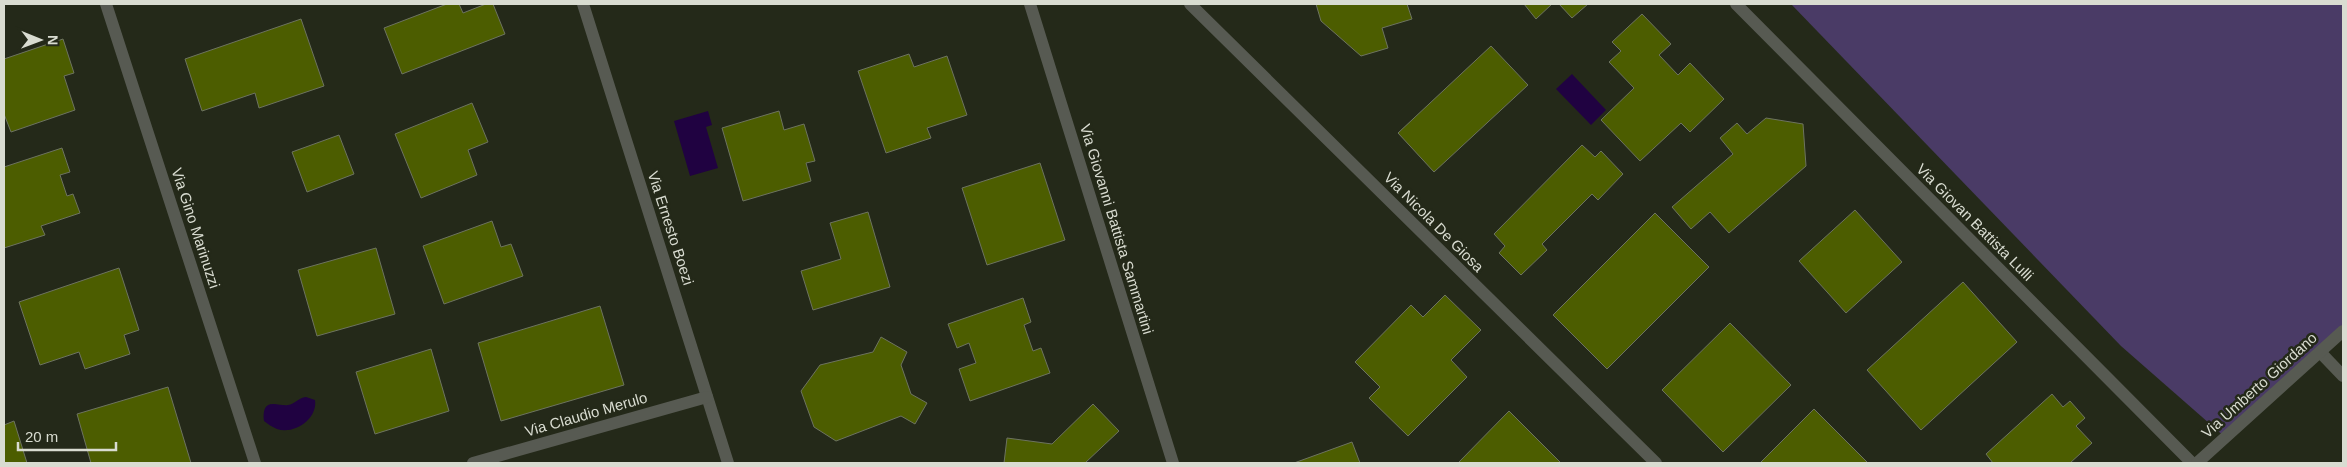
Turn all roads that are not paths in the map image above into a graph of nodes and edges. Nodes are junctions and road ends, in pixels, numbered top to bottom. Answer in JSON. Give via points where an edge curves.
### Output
{"nodes":[{"id":1,"x":106,"y":4,"type":"edge"},
{"id":2,"x":583,"y":4,"type":"edge"},
{"id":3,"x":1030,"y":4,"type":"edge"},
{"id":4,"x":1190,"y":4,"type":"edge"},
{"id":5,"x":1736,"y":4,"type":"edge"},
{"id":6,"x":2343,"y":331,"type":"edge"},
{"id":7,"x":2320,"y":352,"type":"junction"},
{"id":8,"x":2343,"y":376,"type":"edge"},
{"id":9,"x":707,"y":396,"type":"junction"},
{"id":10,"x":255,"y":463,"type":"edge"},
{"id":11,"x":473,"y":463,"type":"edge"},
{"id":12,"x":728,"y":463,"type":"edge"},
{"id":13,"x":1172,"y":463,"type":"edge"},
{"id":14,"x":1656,"y":463,"type":"edge"},
{"id":15,"x":2192,"y":463,"type":"edge"},
{"id":16,"x":2197,"y":463,"type":"edge"}],
"edges":[{"from":1,"to":10,"type":"street","name":"Via Gino Marinuzzi"},
{"from":2,"to":9,"type":"street","name":"Via Ernesto Boezi"},
{"from":3,"to":13,"type":"street","name":"Via Giovanni Battista Sammartini"},
{"from":4,"to":14,"type":"street","name":"Via Nicola De Giosa"},
{"from":5,"to":15,"type":"street","name":"Via Giovan Battista Lulli"},
{"from":6,"to":7,"type":"street","name":"Via Umberto Giordano"},
{"from":7,"to":8,"type":"street"},
{"from":7,"to":16,"type":"street","name":"Via Umberto Giordano"},
{"from":9,"to":11,"type":"street","name":"Via Claudio Merulo"},
{"from":9,"to":12,"type":"street","name":"Via Ernesto Boezi"}]}
